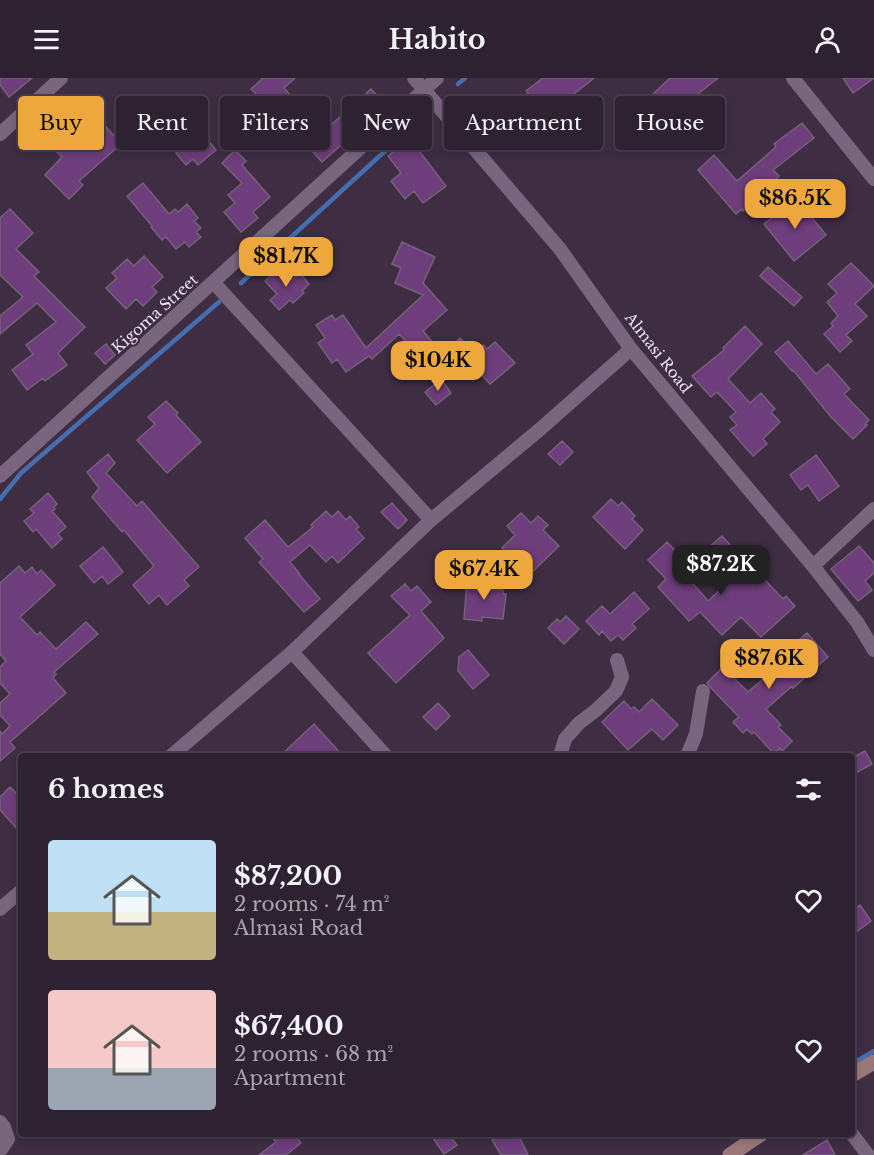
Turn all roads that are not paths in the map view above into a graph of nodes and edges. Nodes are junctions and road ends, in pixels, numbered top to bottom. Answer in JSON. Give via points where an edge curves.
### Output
{"nodes":[{"id":1,"x":61,"y":78,"type":"edge"},
{"id":2,"x":414,"y":78,"type":"edge"},
{"id":3,"x":437,"y":78,"type":"edge"},
{"id":4,"x":794,"y":78,"type":"edge"},
{"id":5,"x":425,"y":89,"type":"junction"},
{"id":6,"x":0,"y":134,"type":"edge"},
{"id":7,"x":874,"y":156,"type":"edge"},
{"id":8,"x":862,"y":165,"type":"junction"},
{"id":9,"x":874,"y":179,"type":"edge"},
{"id":10,"x":214,"y":283,"type":"junction"},
{"id":11,"x":632,"y":349,"type":"junction"},
{"id":12,"x":0,"y":476,"type":"edge"},
{"id":13,"x":874,"y":509,"type":"edge"},
{"id":14,"x":431,"y":520,"type":"junction"},
{"id":15,"x":813,"y":566,"type":"junction"},
{"id":16,"x":874,"y":650,"type":"edge"},
{"id":17,"x":292,"y":652,"type":"junction"},
{"id":18,"x":617,"y":660,"type":"dead end"},
{"id":19,"x":704,"y":691,"type":"dead end"},
{"id":20,"x":174,"y":753,"type":"edge"},
{"id":21,"x":383,"y":753,"type":"edge"},
{"id":22,"x":561,"y":753,"type":"edge"},
{"id":23,"x":688,"y":753,"type":"edge"},
{"id":24,"x":18,"y":894,"type":"edge"},
{"id":25,"x":0,"y":909,"type":"edge"},
{"id":26,"x":874,"y":1062,"type":"edge"},
{"id":27,"x":855,"y":1073,"type":"edge"},
{"id":28,"x":0,"y":1122,"type":"edge"},
{"id":29,"x":757,"y":1137,"type":"edge"},
{"id":30,"x":854,"y":1137,"type":"edge"},
{"id":31,"x":0,"y":1151,"type":"edge"},
{"id":32,"x":730,"y":1155,"type":"edge"},
{"id":33,"x":868,"y":1155,"type":"edge"}],
"edges":[{"from":1,"to":6,"type":"street"},
{"from":2,"to":5,"type":"street","name":"Almasi Road"},
{"from":3,"to":5,"type":"street","name":"Kigoma Street"},
{"from":4,"to":8,"type":"street"},
{"from":5,"to":10,"type":"street","name":"Kigoma Street"},
{"from":5,"to":11,"type":"street","name":"Almasi Road","via":[[560,249]]},
{"from":7,"to":8,"type":"street"},
{"from":8,"to":9,"type":"street"},
{"from":10,"to":12,"type":"street","name":"Kigoma Street"},
{"from":10,"to":14,"type":"street"},
{"from":11,"to":14,"type":"street"},
{"from":11,"to":15,"type":"street","name":"Almasi Road"},
{"from":13,"to":15,"type":"street"},
{"from":14,"to":17,"type":"street"},
{"from":15,"to":16,"type":"street","name":"Almasi Road"},
{"from":17,"to":20,"type":"street"},
{"from":17,"to":21,"type":"street"},
{"from":18,"to":22,"type":"street","via":[[622,677],[616,692],[579,723],[565,739]]},
{"from":19,"to":23,"type":"street"},
{"from":24,"to":25,"type":"street"},
{"from":26,"to":27,"type":"main road"},
{"from":28,"to":31,"type":"street","via":[[8,1139]]},
{"from":29,"to":32,"type":"main road"},
{"from":30,"to":33,"type":"street"}]}
